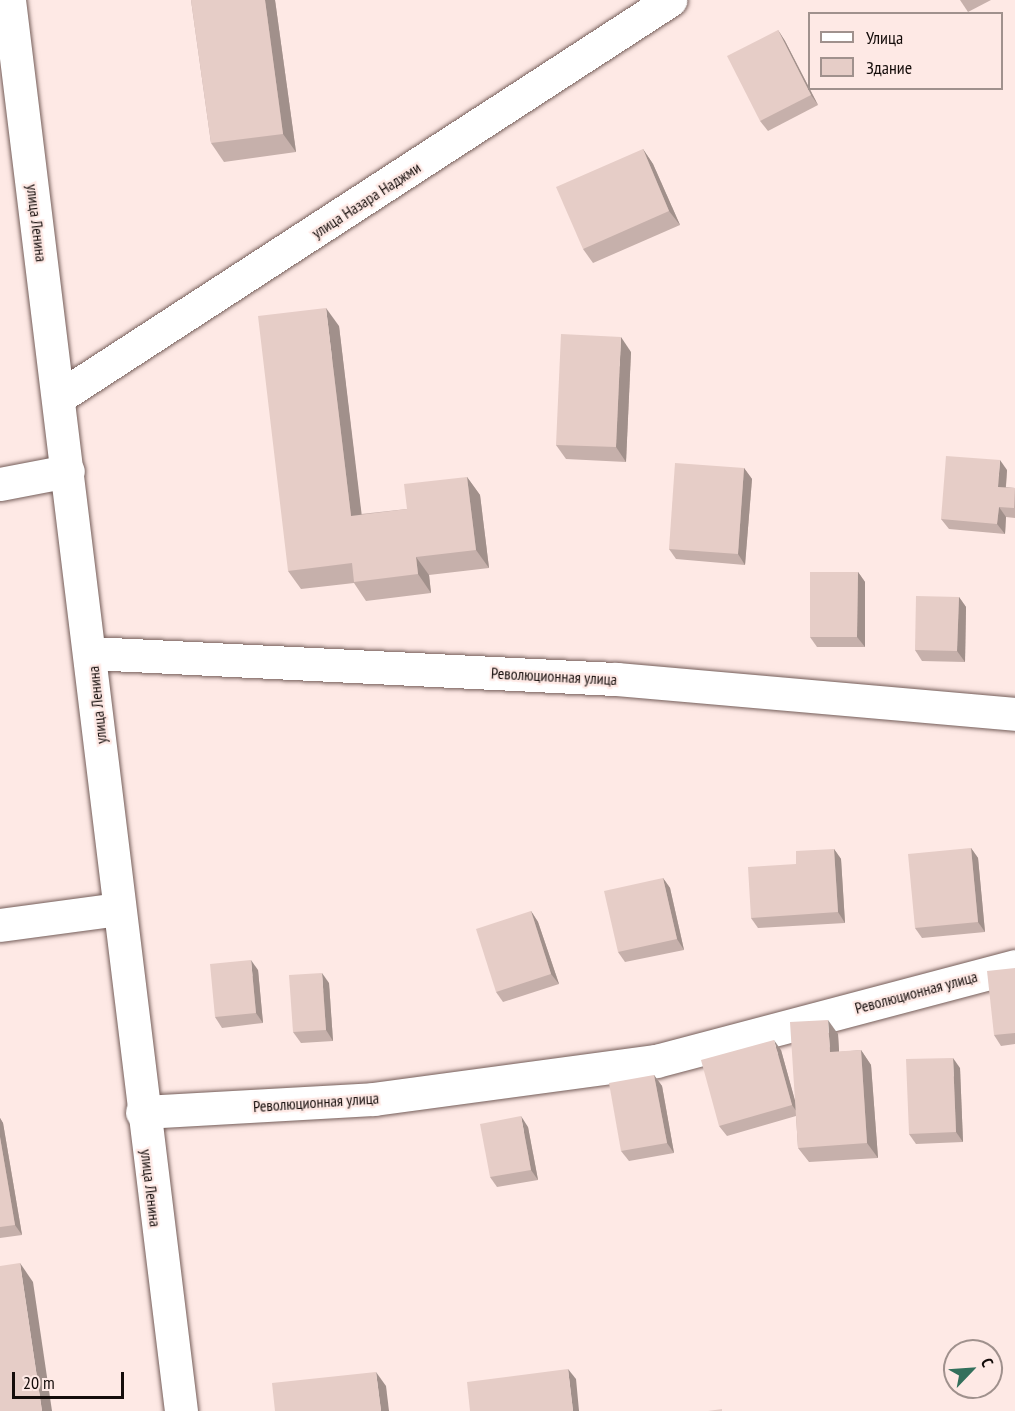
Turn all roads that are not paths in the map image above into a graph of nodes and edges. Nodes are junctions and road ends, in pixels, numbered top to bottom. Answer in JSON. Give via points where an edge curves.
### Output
{"nodes":[{"id":1,"x":9,"y":0,"type":"edge"},
{"id":2,"x":670,"y":0,"type":"edge"},
{"id":3,"x":59,"y":397,"type":"junction"},
{"id":4,"x":69,"y":471,"type":"junction"},
{"id":5,"x":0,"y":484,"type":"edge"},
{"id":6,"x":91,"y":653,"type":"junction"},
{"id":7,"x":1015,"y":714,"type":"edge"},
{"id":8,"x":118,"y":909,"type":"junction"},
{"id":9,"x":0,"y":925,"type":"edge"},
{"id":10,"x":1015,"y":966,"type":"edge"},
{"id":11,"x":142,"y":1112,"type":"junction"},
{"id":12,"x":181,"y":1411,"type":"edge"}],
"edges":[{"from":1,"to":3,"type":"street","name":"улица Ленина"},
{"from":2,"to":3,"type":"street","name":"улица Назара Наджми"},
{"from":3,"to":4,"type":"street","name":"улица Ленина"},
{"from":4,"to":5,"type":"street"},
{"from":4,"to":6,"type":"street","name":"улица Ленина"},
{"from":6,"to":7,"type":"street","name":"Революционная улица","via":[[616,679]]},
{"from":6,"to":8,"type":"street","name":"улица Ленина"},
{"from":8,"to":9,"type":"street"},
{"from":8,"to":11,"type":"street","name":"улица Ленина"},
{"from":10,"to":11,"type":"street","name":"Революционная улица","via":[[656,1061],[374,1099]]},
{"from":11,"to":12,"type":"street","name":"улица Ленина"}]}
